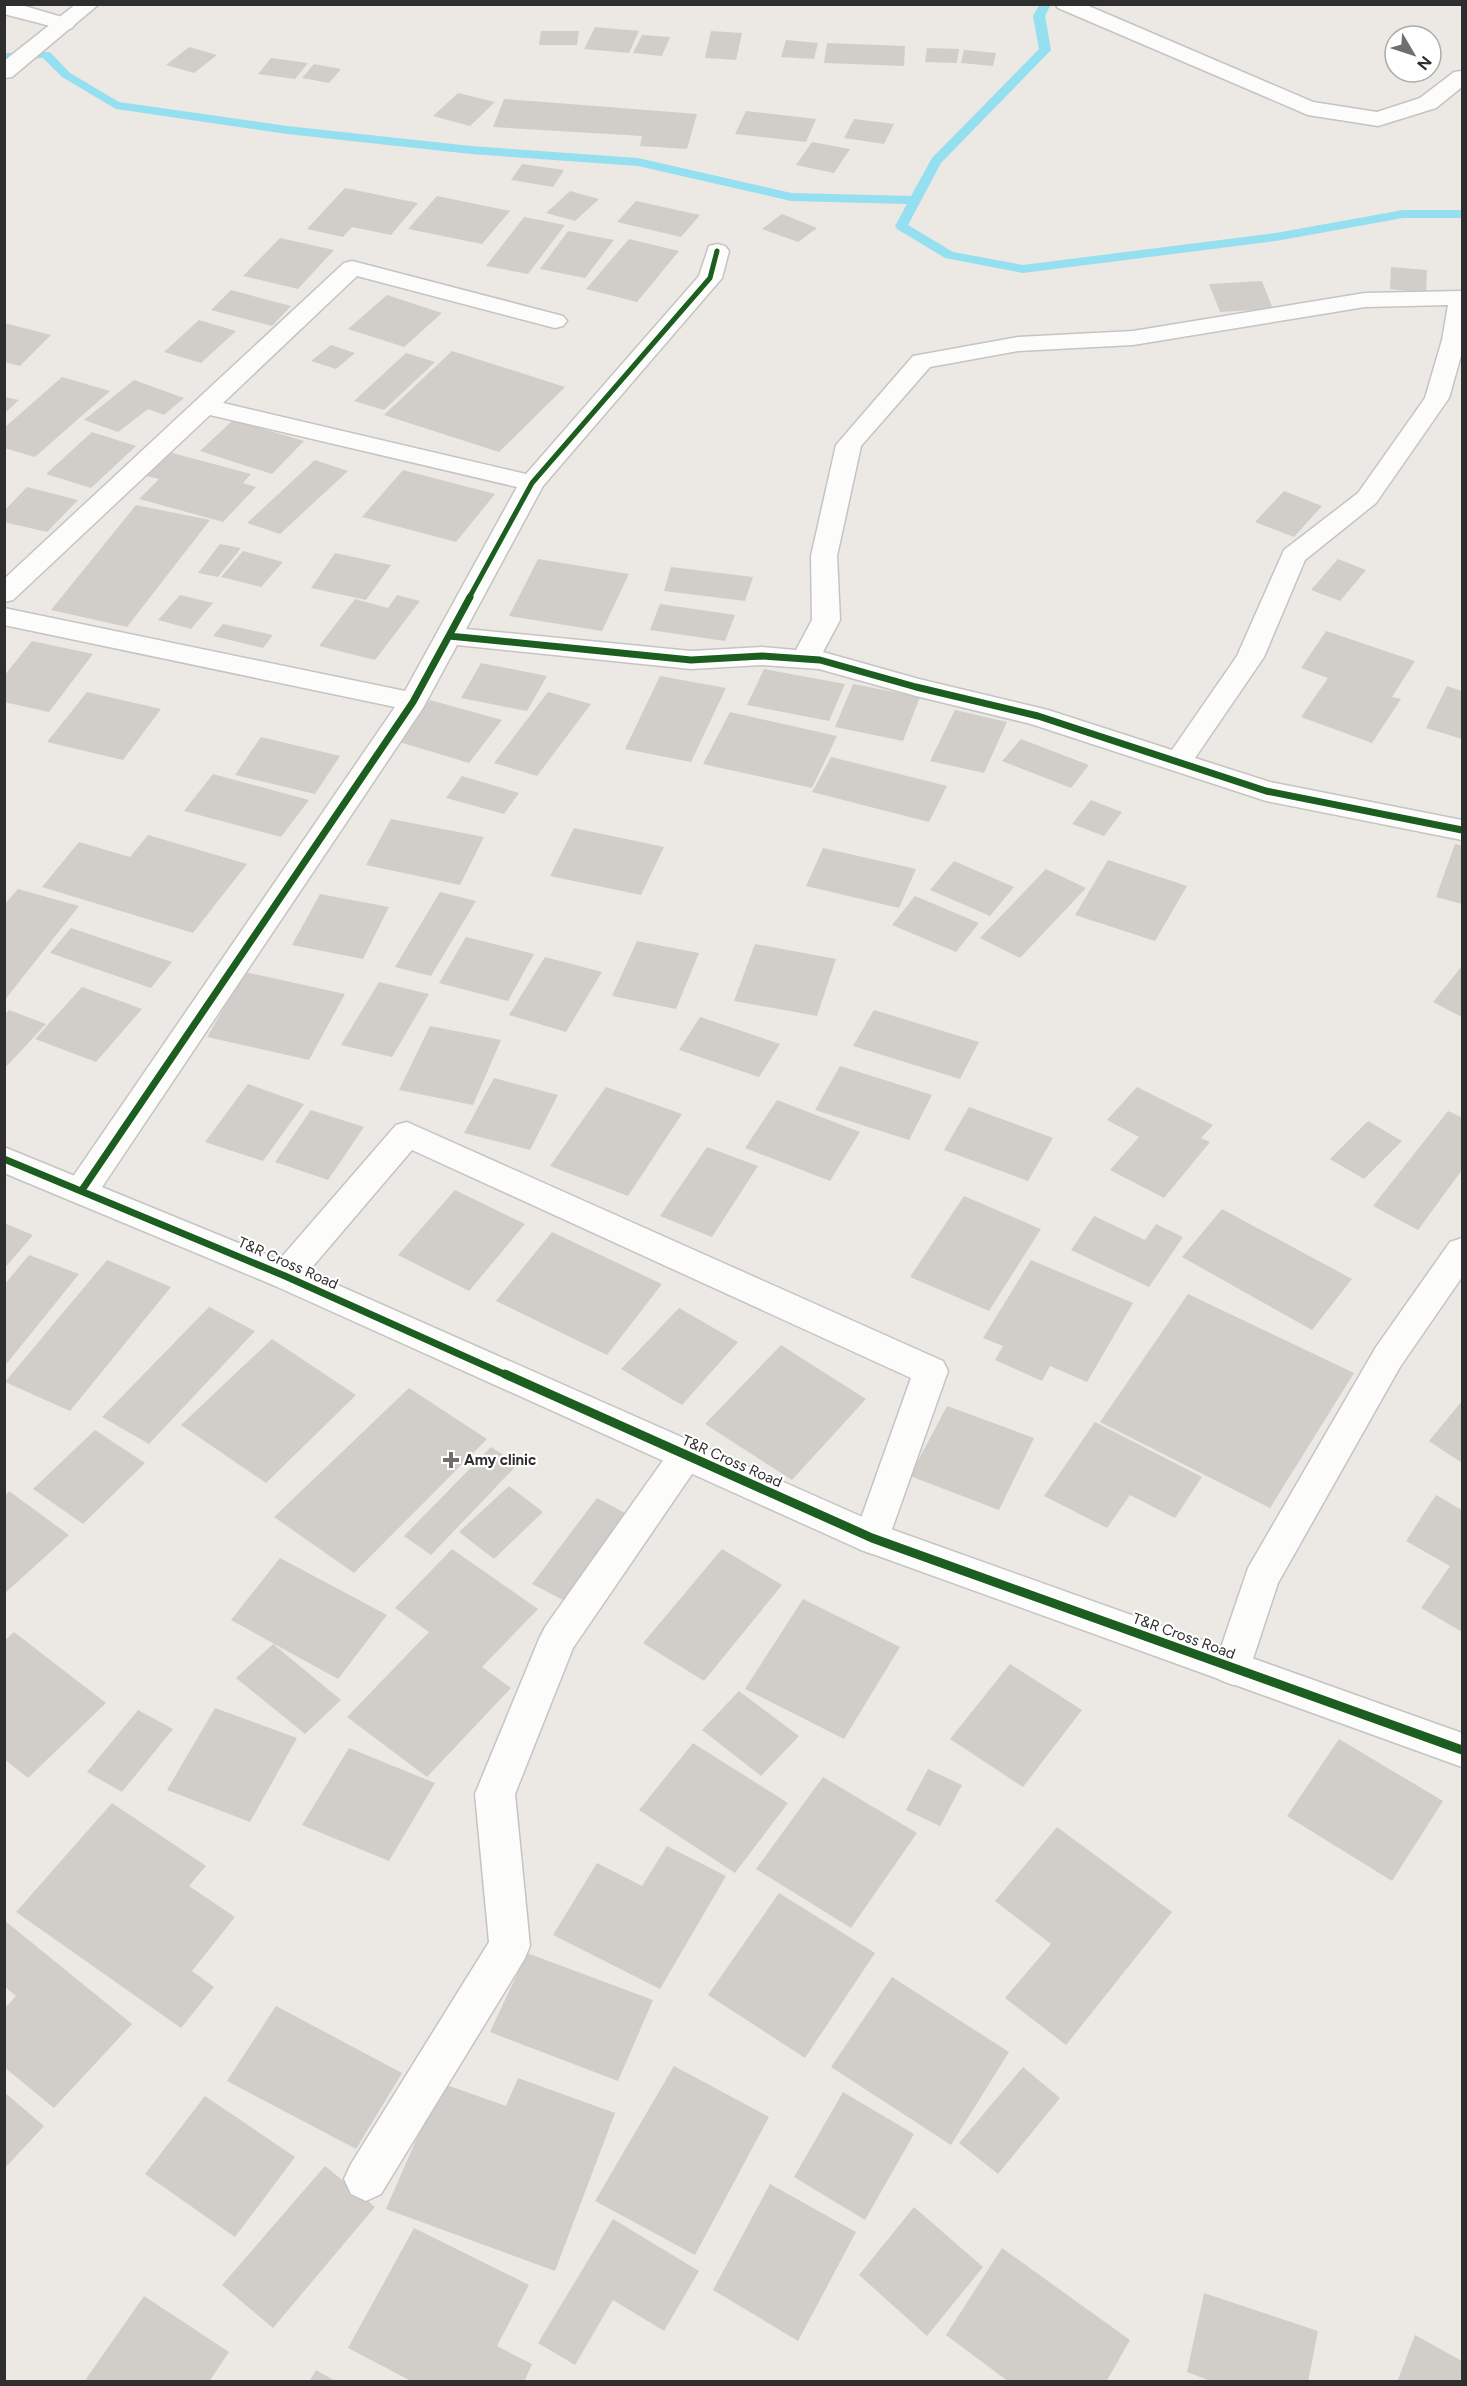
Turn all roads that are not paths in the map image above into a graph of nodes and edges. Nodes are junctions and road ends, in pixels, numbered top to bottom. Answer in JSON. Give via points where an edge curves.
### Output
{"nodes":[{"id":1,"x":89,"y":4,"type":"edge"},
{"id":2,"x":1065,"y":4,"type":"edge"},
{"id":3,"x":4,"y":8,"type":"edge"},
{"id":4,"x":65,"y":24,"type":"junction"},
{"id":5,"x":6,"y":70,"type":"edge"},
{"id":6,"x":1462,"y":77,"type":"edge"},
{"id":7,"x":717,"y":251,"type":"dead end"},
{"id":8,"x":1462,"y":298,"type":"edge"},
{"id":9,"x":555,"y":321,"type":"dead end"},
{"id":10,"x":205,"y":406,"type":"junction"},
{"id":11,"x":532,"y":483,"type":"junction"},
{"id":12,"x":4,"y":594,"type":"edge"},
{"id":13,"x":4,"y":616,"type":"edge"},
{"id":14,"x":449,"y":636,"type":"junction"},
{"id":15,"x":805,"y":659,"type":"junction"},
{"id":16,"x":413,"y":702,"type":"junction"},
{"id":17,"x":1178,"y":762,"type":"junction"},
{"id":18,"x":1462,"y":830,"type":"edge"},
{"id":19,"x":4,"y":1159,"type":"edge"},
{"id":20,"x":82,"y":1190,"type":"junction"},
{"id":21,"x":1462,"y":1251,"type":"edge"},
{"id":22,"x":285,"y":1276,"type":"junction"},
{"id":23,"x":687,"y":1455,"type":"junction"},
{"id":24,"x":872,"y":1538,"type":"junction"},
{"id":25,"x":1233,"y":1668,"type":"junction"},
{"id":26,"x":1462,"y":1750,"type":"edge"},
{"id":27,"x":366,"y":2179,"type":"dead end"}],
"edges":[{"from":1,"to":4,"type":"street"},
{"from":2,"to":6,"type":"street","via":[[1308,108],[1378,119],[1428,103]]},
{"from":3,"to":4,"type":"street"},
{"from":4,"to":5,"type":"street"},
{"from":7,"to":11,"type":"street","via":[[710,278]]},
{"from":8,"to":15,"type":"street","via":[[1365,300],[1133,338],[1018,344],[922,361],[849,445],[824,556],[826,620]]},
{"from":8,"to":17,"type":"street","via":[[1437,398],[1367,498],[1293,556],[1250,657]]},
{"from":9,"to":10,"type":"street","via":[[352,268]]},
{"from":10,"to":11,"type":"street"},
{"from":10,"to":12,"type":"street"},
{"from":11,"to":14,"type":"street"},
{"from":13,"to":16,"type":"street"},
{"from":14,"to":15,"type":"street","via":[[691,660],[743,656]]},
{"from":14,"to":16,"type":"street"},
{"from":15,"to":17,"type":"street","via":[[1038,716]]},
{"from":16,"to":20,"type":"street"},
{"from":17,"to":18,"type":"street","via":[[1266,791]]},
{"from":19,"to":20,"type":"street","name":"T&R Cross Road"},
{"from":20,"to":22,"type":"street","name":"T&R Cross Road"},
{"from":21,"to":25,"type":"street","via":[[1388,1357],[1260,1579]]},
{"from":22,"to":23,"type":"street","name":"T&R Cross Road"},
{"from":22,"to":24,"type":"street","via":[[407,1134],[931,1371]]},
{"from":23,"to":24,"type":"street","name":"T&R Cross Road"},
{"from":23,"to":27,"type":"street","via":[[558,1639],[495,1794],[510,1946]]},
{"from":24,"to":25,"type":"street","name":"T&R Cross Road"},
{"from":25,"to":26,"type":"street","name":"T&R Cross Road"}]}
